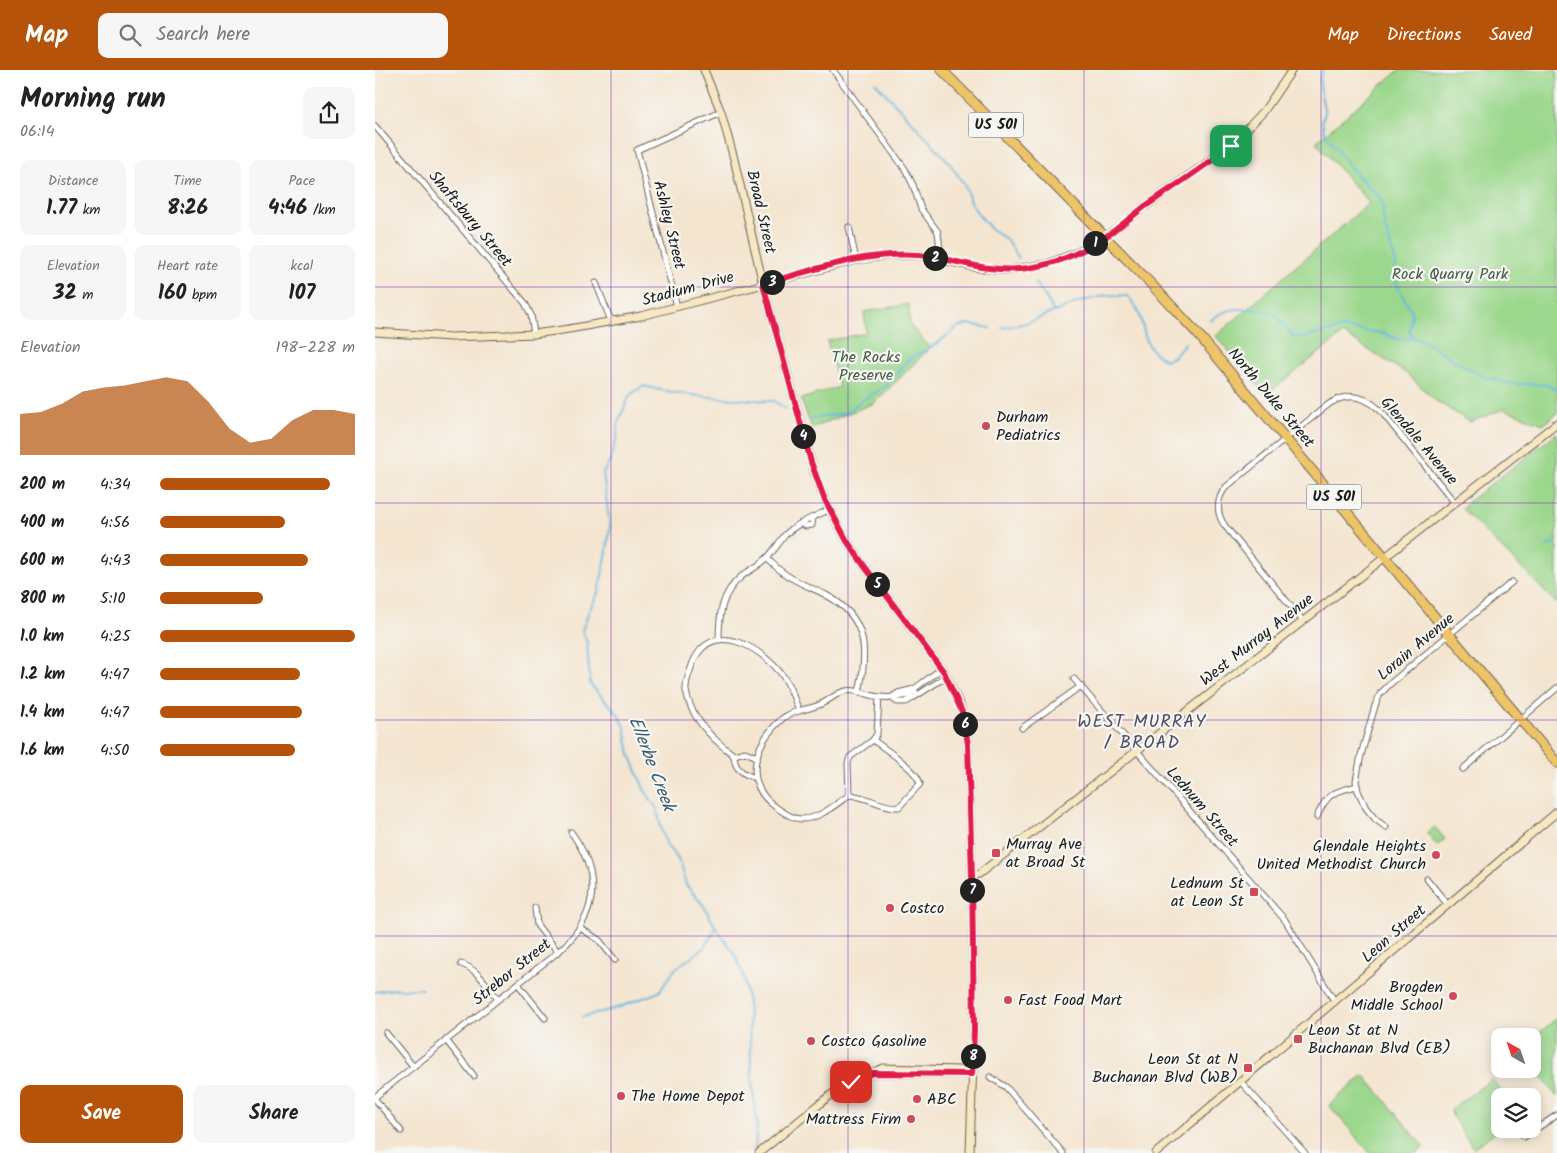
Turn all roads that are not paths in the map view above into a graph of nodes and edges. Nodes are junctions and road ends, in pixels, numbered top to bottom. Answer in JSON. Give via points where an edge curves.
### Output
{"nodes":[{"id":1,"x":704,"y":70,"type":"edge"},
{"id":2,"x":833,"y":70,"type":"edge"},
{"id":3,"x":942,"y":70,"type":"edge"},
{"id":4,"x":1292,"y":70,"type":"edge"},
{"id":5,"x":721,"y":112,"type":"junction"},
{"id":6,"x":375,"y":126,"type":"edge"},
{"id":7,"x":849,"y":227,"type":"dead end"},
{"id":8,"x":1105,"y":237,"type":"junction"},
{"id":9,"x":941,"y":259,"type":"junction"},
{"id":10,"x":856,"y":260,"type":"junction"},
{"id":11,"x":595,"y":282,"type":"dead end"},
{"id":12,"x":763,"y":284,"type":"junction"},
{"id":13,"x":677,"y":307,"type":"junction"},
{"id":14,"x":613,"y":322,"type":"junction"},
{"id":15,"x":375,"y":332,"type":"edge"},
{"id":16,"x":535,"y":334,"type":"junction"},
{"id":17,"x":1557,"y":423,"type":"edge"},
{"id":18,"x":1286,"y":439,"type":"junction"},
{"id":19,"x":1455,"y":502,"type":"junction"},
{"id":20,"x":829,"y":510,"type":"junction"},
{"id":21,"x":767,"y":558,"type":"junction"},
{"id":22,"x":1385,"y":558,"type":"junction"},
{"id":23,"x":1511,"y":582,"type":"dead end"},
{"id":24,"x":1303,"y":621,"type":"junction"},
{"id":25,"x":1450,"y":635,"type":"junction"},
{"id":26,"x":719,"y":640,"type":"junction"},
{"id":27,"x":941,"y":669,"type":"junction"},
{"id":28,"x":947,"y":676,"type":"junction"},
{"id":29,"x":1074,"y":679,"type":"dead end"},
{"id":30,"x":1081,"y":686,"type":"junction"},
{"id":31,"x":914,"y":688,"type":"junction"},
{"id":32,"x":1557,"y":688,"type":"edge"},
{"id":33,"x":859,"y":692,"type":"junction"},
{"id":34,"x":917,"y":695,"type":"junction"},
{"id":35,"x":879,"y":697,"type":"junction"},
{"id":36,"x":891,"y":697,"type":"junction"},
{"id":37,"x":908,"y":698,"type":"junction"},
{"id":38,"x":799,"y":711,"type":"junction"},
{"id":39,"x":1520,"y":720,"type":"junction"},
{"id":40,"x":1022,"y":728,"type":"dead end"},
{"id":41,"x":873,"y":740,"type":"junction"},
{"id":42,"x":1137,"y":751,"type":"junction"},
{"id":43,"x":734,"y":755,"type":"junction"},
{"id":44,"x":757,"y":757,"type":"junction"},
{"id":45,"x":1557,"y":763,"type":"edge"},
{"id":46,"x":1463,"y":769,"type":"dead end"},
{"id":47,"x":755,"y":778,"type":"junction"},
{"id":48,"x":1357,"y":786,"type":"junction"},
{"id":49,"x":849,"y":795,"type":"junction"},
{"id":50,"x":1557,"y":812,"type":"edge"},
{"id":51,"x":1317,"y":817,"type":"dead end"},
{"id":52,"x":1386,"y":827,"type":"dead end"},
{"id":53,"x":571,"y":832,"type":"dead end"},
{"id":54,"x":972,"y":876,"type":"junction"},
{"id":55,"x":1427,"y":879,"type":"dead end"},
{"id":56,"x":1448,"y":905,"type":"junction"},
{"id":57,"x":535,"y":908,"type":"dead end"},
{"id":58,"x":581,"y":928,"type":"junction"},
{"id":59,"x":558,"y":952,"type":"junction"},
{"id":60,"x":615,"y":960,"type":"dead end"},
{"id":61,"x":461,"y":964,"type":"dead end"},
{"id":62,"x":517,"y":984,"type":"junction"},
{"id":63,"x":498,"y":999,"type":"junction"},
{"id":64,"x":1335,"y":1002,"type":"junction"},
{"id":65,"x":545,"y":1018,"type":"dead end"},
{"id":66,"x":386,"y":1033,"type":"dead end"},
{"id":67,"x":446,"y":1040,"type":"junction"},
{"id":68,"x":413,"y":1066,"type":"junction"},
{"id":69,"x":972,"y":1074,"type":"junction"},
{"id":70,"x":474,"y":1076,"type":"dead end"},
{"id":71,"x":990,"y":1077,"type":"dead end"},
{"id":72,"x":1241,"y":1082,"type":"junction"},
{"id":73,"x":375,"y":1098,"type":"edge"},
{"id":74,"x":1557,"y":1115,"type":"edge"},
{"id":75,"x":1541,"y":1126,"type":"edge"},
{"id":76,"x":401,"y":1131,"type":"dead end"},
{"id":77,"x":761,"y":1151,"type":"edge"},
{"id":78,"x":970,"y":1153,"type":"edge"},
{"id":79,"x":1063,"y":1153,"type":"edge"},
{"id":80,"x":1156,"y":1153,"type":"edge"},
{"id":81,"x":1305,"y":1153,"type":"edge"}],
"edges":[{"from":1,"to":5,"type":"street","name":"Broad Street"},
{"from":2,"to":9,"type":"street","via":[[905,168],[921,209],[938,232]]},
{"from":3,"to":8,"type":"highway","name":"North Duke Street","number":"US 501"},
{"from":4,"to":8,"type":"street","name":"Stadium Drive","via":[[1264,111],[1231,146]]},
{"from":5,"to":12,"type":"street","name":"Broad Street"},
{"from":5,"to":13,"type":"street","name":"Ashley Street","via":[[637,150]]},
{"from":6,"to":16,"type":"street","name":"Shaftsbury Street","via":[[525,303]]},
{"from":7,"to":10,"type":"street"},
{"from":8,"to":9,"type":"street","name":"Stadium Drive","via":[[1062,259],[1027,268],[996,270]]},
{"from":8,"to":18,"type":"highway","name":"North Duke Street","number":"US 501","via":[[1197,334]]},
{"from":9,"to":10,"type":"street","name":"Stadium Drive","via":[[897,254]]},
{"from":10,"to":12,"type":"street","name":"Stadium Drive"},
{"from":11,"to":14,"type":"street"},
{"from":12,"to":13,"type":"street","name":"Stadium Drive"},
{"from":12,"to":20,"type":"street","name":"Broad Street","via":[[816,479]]},
{"from":13,"to":14,"type":"street","name":"Stadium Drive"},
{"from":14,"to":16,"type":"street","name":"Stadium Drive"},
{"from":15,"to":16,"type":"street","name":"Stadium Drive","via":[[451,337]]},
{"from":17,"to":19,"type":"street","name":"West Murray Avenue"},
{"from":18,"to":19,"type":"street","name":"Glendale Avenue","via":[[1337,400],[1347,396],[1360,397],[1380,410]]},
{"from":18,"to":22,"type":"highway","name":"North Duke Street","number":"US 501"},
{"from":18,"to":24,"type":"street","name":"Glendale Avenue","via":[[1226,487],[1218,510],[1225,526]]},
{"from":19,"to":22,"type":"street","name":"West Murray Avenue"},
{"from":20,"to":21,"type":"street","via":[[786,534]]},
{"from":20,"to":27,"type":"street","name":"Broad Street","via":[[865,567]]},
{"from":21,"to":26,"type":"street","via":[[740,578],[727,593],[721,608]]},
{"from":21,"to":33,"type":"street","via":[[785,575],[833,600],[853,618],[865,646]]},
{"from":22,"to":24,"type":"street","name":"West Murray Avenue"},
{"from":22,"to":25,"type":"highway","name":"North Duke Street","number":"US 501"},
{"from":23,"to":25,"type":"street","name":"Lorain Avenue"},
{"from":24,"to":42,"type":"street","name":"West Murray Avenue"},
{"from":25,"to":39,"type":"highway","name":"North Duke Street","number":"US 501"},
{"from":25,"to":48,"type":"street","name":"Lorain Avenue","via":[[1380,694],[1361,755]]},
{"from":26,"to":38,"type":"street","via":[[733,640],[745,645],[773,664],[787,683]]},
{"from":26,"to":43,"type":"street","via":[[697,656],[687,680],[687,694],[704,728]]},
{"from":27,"to":28,"type":"street","name":"Broad Street"},
{"from":27,"to":31,"type":"street"},
{"from":28,"to":34,"type":"street"},
{"from":28,"to":54,"type":"street","name":"Broad Street","via":[[960,705],[967,734]]},
{"from":29,"to":30,"type":"street","name":"Lednum Street"},
{"from":30,"to":40,"type":"street"},
{"from":30,"to":42,"type":"street","name":"Lednum Street"},
{"from":31,"to":34,"type":"street"},
{"from":31,"to":36,"type":"street"},
{"from":31,"to":37,"type":"street"},
{"from":32,"to":39,"type":"street"},
{"from":33,"to":35,"type":"street"},
{"from":33,"to":38,"type":"street","via":[[842,692],[822,704]]},
{"from":34,"to":37,"type":"street"},
{"from":35,"to":36,"type":"street"},
{"from":35,"to":41,"type":"street","via":[[878,730]]},
{"from":36,"to":37,"type":"street","via":[[897,702]]},
{"from":38,"to":44,"type":"street","via":[[786,716],[773,728]]},
{"from":39,"to":45,"type":"highway","name":"North Duke Street","number":"US 501"},
{"from":39,"to":46,"type":"street"},
{"from":41,"to":49,"type":"street","via":[[850,757],[847,770]]},
{"from":41,"to":49,"type":"street","via":[[919,778],[920,784],[899,807]]},
{"from":42,"to":54,"type":"street","name":"West Murray Avenue","via":[[979,874]]},
{"from":42,"to":64,"type":"street","name":"Lednum Street","via":[[1285,920]]},
{"from":43,"to":44,"type":"street","via":[[745,752]]},
{"from":43,"to":47,"type":"street","via":[[737,767]]},
{"from":44,"to":47,"type":"street"},
{"from":47,"to":49,"type":"street","via":[[769,802],[801,819],[821,813]]},
{"from":48,"to":51,"type":"street","via":[[1329,797]]},
{"from":48,"to":52,"type":"street","via":[[1371,814]]},
{"from":50,"to":56,"type":"street","name":"Leon Street"},
{"from":53,"to":58,"type":"street","name":"Strebor Street","via":[[584,853],[591,879],[590,902]]},
{"from":54,"to":69,"type":"street","name":"Broad Street"},
{"from":55,"to":56,"type":"street"},
{"from":56,"to":64,"type":"street","name":"Leon Street"},
{"from":57,"to":59,"type":"street","via":[[537,925]]},
{"from":58,"to":59,"type":"street","name":"Strebor Street"},
{"from":58,"to":60,"type":"street","via":[[599,940]]},
{"from":59,"to":62,"type":"street","name":"Strebor Street"},
{"from":61,"to":63,"type":"street","via":[[475,971]]},
{"from":62,"to":63,"type":"street","name":"Strebor Street"},
{"from":62,"to":65,"type":"street"},
{"from":63,"to":67,"type":"street","name":"Strebor Street"},
{"from":64,"to":72,"type":"street","name":"Leon Street"},
{"from":66,"to":68,"type":"street"},
{"from":67,"to":68,"type":"street","name":"Strebor Street"},
{"from":67,"to":70,"type":"street"},
{"from":68,"to":73,"type":"street","name":"Strebor Street"},
{"from":69,"to":77,"type":"street","via":[[872,1073],[837,1090]]},
{"from":69,"to":78,"type":"street","name":"Broad Street"},
{"from":71,"to":79,"type":"street","via":[[1006,1087]]},
{"from":72,"to":80,"type":"street","name":"Leon Street"},
{"from":72,"to":81,"type":"street"},
{"from":73,"to":76,"type":"street"},
{"from":74,"to":75,"type":"street"}]}
